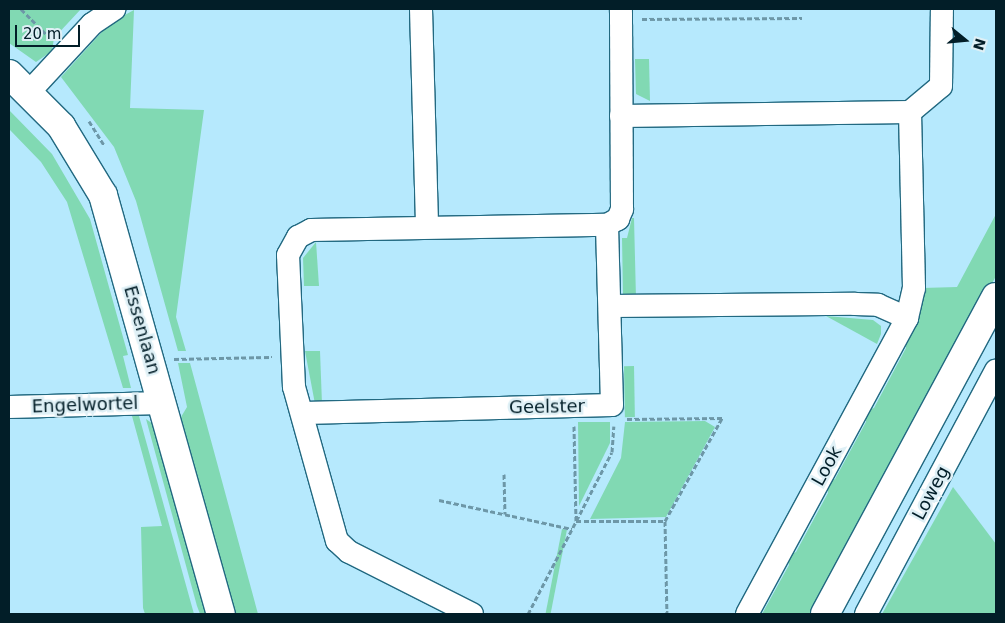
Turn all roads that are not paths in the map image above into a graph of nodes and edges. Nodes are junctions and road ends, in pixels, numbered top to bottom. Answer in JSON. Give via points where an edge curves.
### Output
{"nodes":[{"id":1,"x":114,"y":9,"type":"edge"},
{"id":2,"x":421,"y":9,"type":"edge"},
{"id":3,"x":942,"y":9,"type":"edge"},
{"id":4,"x":621,"y":14,"type":"edge"},
{"id":5,"x":9,"y":74,"type":"edge"},
{"id":6,"x":30,"y":91,"type":"junction"},
{"id":7,"x":910,"y":112,"type":"junction"},
{"id":8,"x":622,"y":116,"type":"junction"},
{"id":9,"x":606,"y":225,"type":"junction"},
{"id":10,"x":427,"y":226,"type":"junction"},
{"id":11,"x":996,"y":297,"type":"edge"},
{"id":12,"x":611,"y":306,"type":"junction"},
{"id":13,"x":907,"y":318,"type":"junction"},
{"id":14,"x":996,"y":371,"type":"edge"},
{"id":15,"x":162,"y":403,"type":"junction"},
{"id":16,"x":9,"y":407,"type":"edge"},
{"id":17,"x":304,"y":413,"type":"junction"},
{"id":18,"x":221,"y":614,"type":"edge"},
{"id":19,"x":472,"y":614,"type":"edge"},
{"id":20,"x":747,"y":614,"type":"edge"},
{"id":21,"x":825,"y":614,"type":"edge"},
{"id":22,"x":866,"y":614,"type":"edge"}],
"edges":[{"from":1,"to":6,"type":"street","via":[[92,24]]},
{"from":2,"to":10,"type":"street"},
{"from":3,"to":7,"type":"street","via":[[941,86]]},
{"from":4,"to":8,"type":"street"},
{"from":5,"to":6,"type":"street","name":"Essenlaan"},
{"from":6,"to":15,"type":"street","name":"Essenlaan","via":[[61,126],[103,195]]},
{"from":7,"to":8,"type":"street"},
{"from":7,"to":13,"type":"street","name":"Look","via":[[914,288]]},
{"from":8,"to":9,"type":"street","via":[[622,209],[618,219]]},
{"from":9,"to":10,"type":"street"},
{"from":9,"to":12,"type":"street"},
{"from":10,"to":17,"type":"street","via":[[311,230],[298,237],[288,254],[290,356]]},
{"from":11,"to":21,"type":"street"},
{"from":12,"to":13,"type":"street","via":[[870,305]]},
{"from":12,"to":17,"type":"street","name":"Geelster","via":[[613,412],[574,406]]},
{"from":13,"to":20,"type":"street","name":"Look"},
{"from":14,"to":22,"type":"street","name":"Loweg"},
{"from":15,"to":16,"type":"street","name":"Engelwortel"},
{"from":15,"to":18,"type":"street","name":"Essenlaan"},
{"from":17,"to":19,"type":"street","via":[[337,541],[349,552]]}]}
